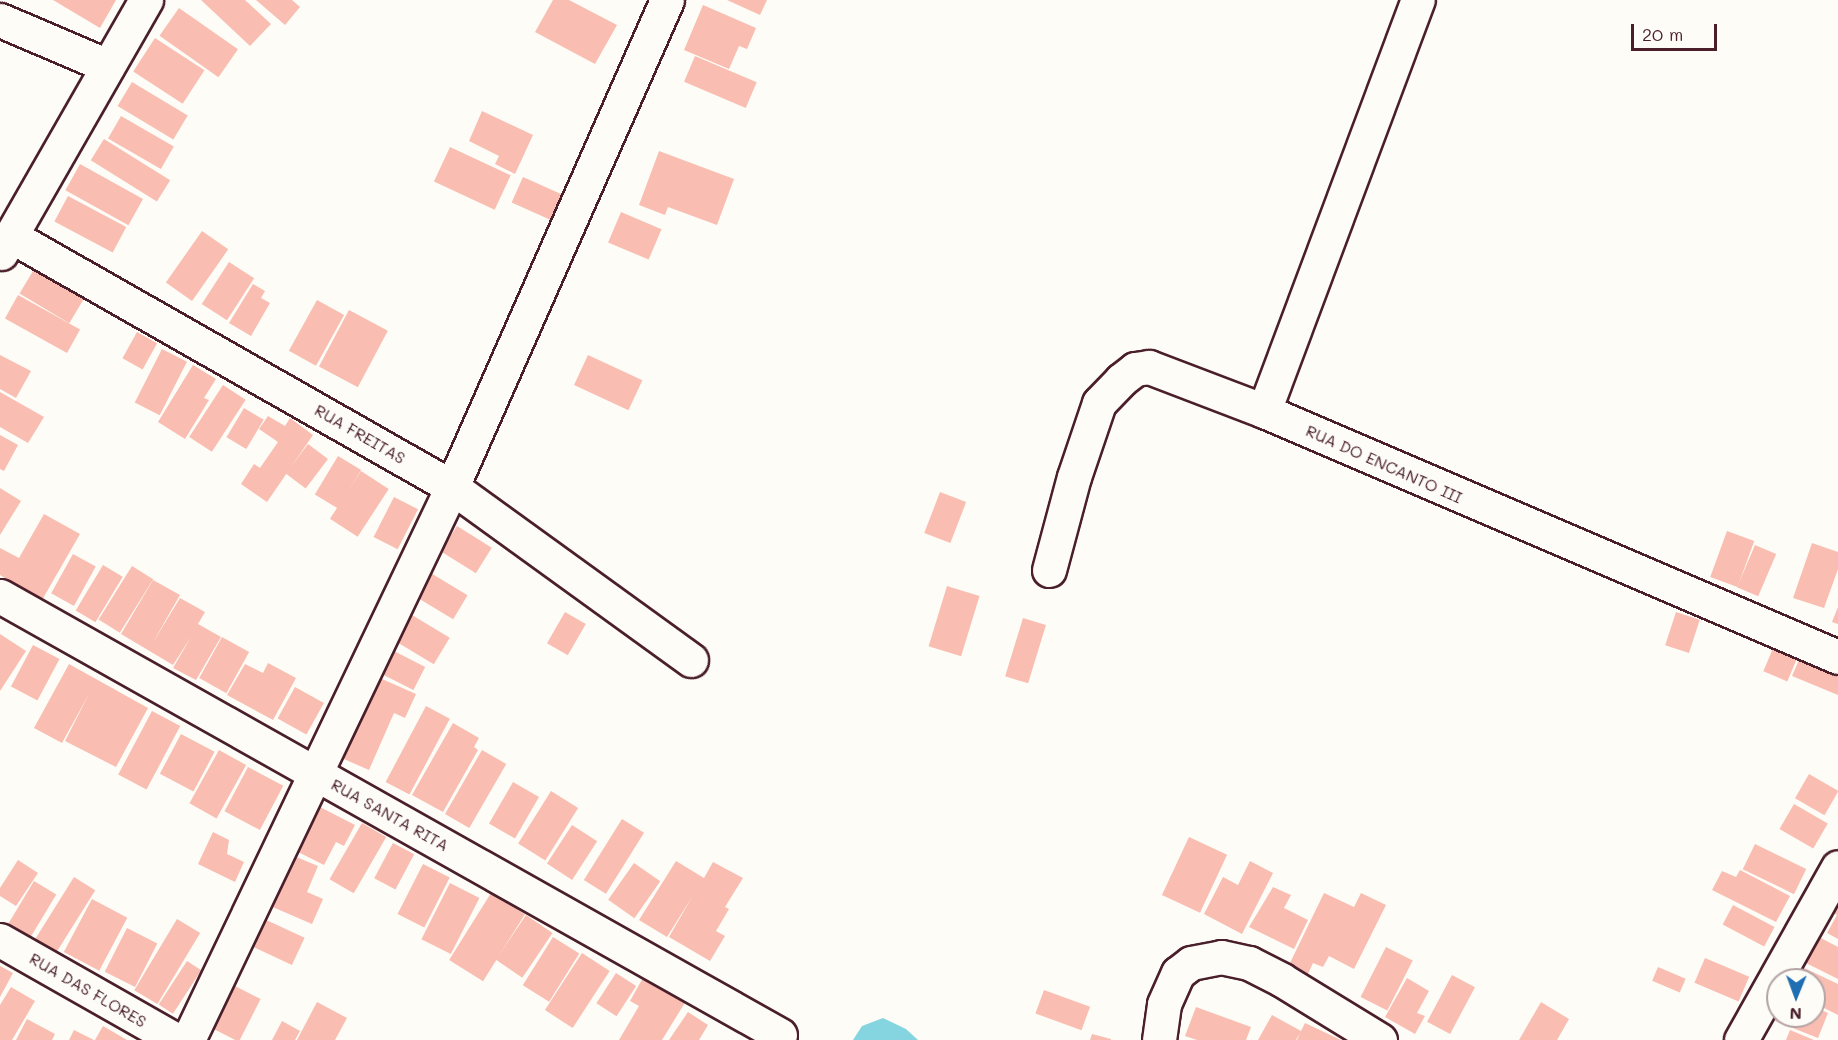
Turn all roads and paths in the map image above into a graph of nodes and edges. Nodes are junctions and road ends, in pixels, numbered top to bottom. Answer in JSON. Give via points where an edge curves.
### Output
{"nodes":[{"id":1,"x":146,"y":0,"type":"edge"},
{"id":2,"x":667,"y":0,"type":"edge"},
{"id":3,"x":1418,"y":0,"type":"edge"},
{"id":4,"x":0,"y":20,"type":"edge"},
{"id":5,"x":108,"y":66,"type":"junction"},
{"id":6,"x":5,"y":245,"type":"edge"},
{"id":7,"x":1264,"y":411,"type":"junction"},
{"id":8,"x":452,"y":487,"type":"junction"},
{"id":9,"x":1049,"y":570,"type":"dead end"},
{"id":10,"x":0,"y":596,"type":"edge"},
{"id":11,"x":1838,"y":657,"type":"edge"},
{"id":12,"x":692,"y":660,"type":"dead end"},
{"id":13,"x":316,"y":773,"type":"junction"},
{"id":14,"x":1838,"y":867,"type":"edge"},
{"id":15,"x":0,"y":940,"type":"edge"},
{"id":16,"x":780,"y":1035,"type":"dead end"},
{"id":17,"x":176,"y":1040,"type":"edge"},
{"id":18,"x":188,"y":1040,"type":"edge"},
{"id":19,"x":1159,"y":1040,"type":"edge"},
{"id":20,"x":1380,"y":1040,"type":"edge"},
{"id":21,"x":1741,"y":1040,"type":"edge"}],
"edges":[{"from":1,"to":5,"type":"street"},
{"from":2,"to":8,"type":"street"},
{"from":3,"to":7,"type":"street"},
{"from":4,"to":5,"type":"street"},
{"from":5,"to":6,"type":"street"},
{"from":6,"to":8,"type":"street","name":"RUA FREITAS"},
{"from":7,"to":9,"type":"street","name":"RUA DO ENCANTO III","via":[[1149,367],[1135,369],[1099,404]]},
{"from":7,"to":11,"type":"street","name":"RUA DO ENCANTO III"},
{"from":8,"to":12,"type":"street","name":"RUA FREITAS"},
{"from":8,"to":13,"type":"street"},
{"from":10,"to":13,"type":"street","name":"RUA SANTA RITA"},
{"from":13,"to":16,"type":"street","name":"RUA SANTA RITA"},
{"from":13,"to":18,"type":"street"},
{"from":14,"to":21,"type":"street"},
{"from":15,"to":17,"type":"street","name":"RUA DAS FLORES"},
{"from":19,"to":20,"type":"street","via":[[1164,1004],[1174,978],[1191,963],[1235,958],[1282,980]]}]}
